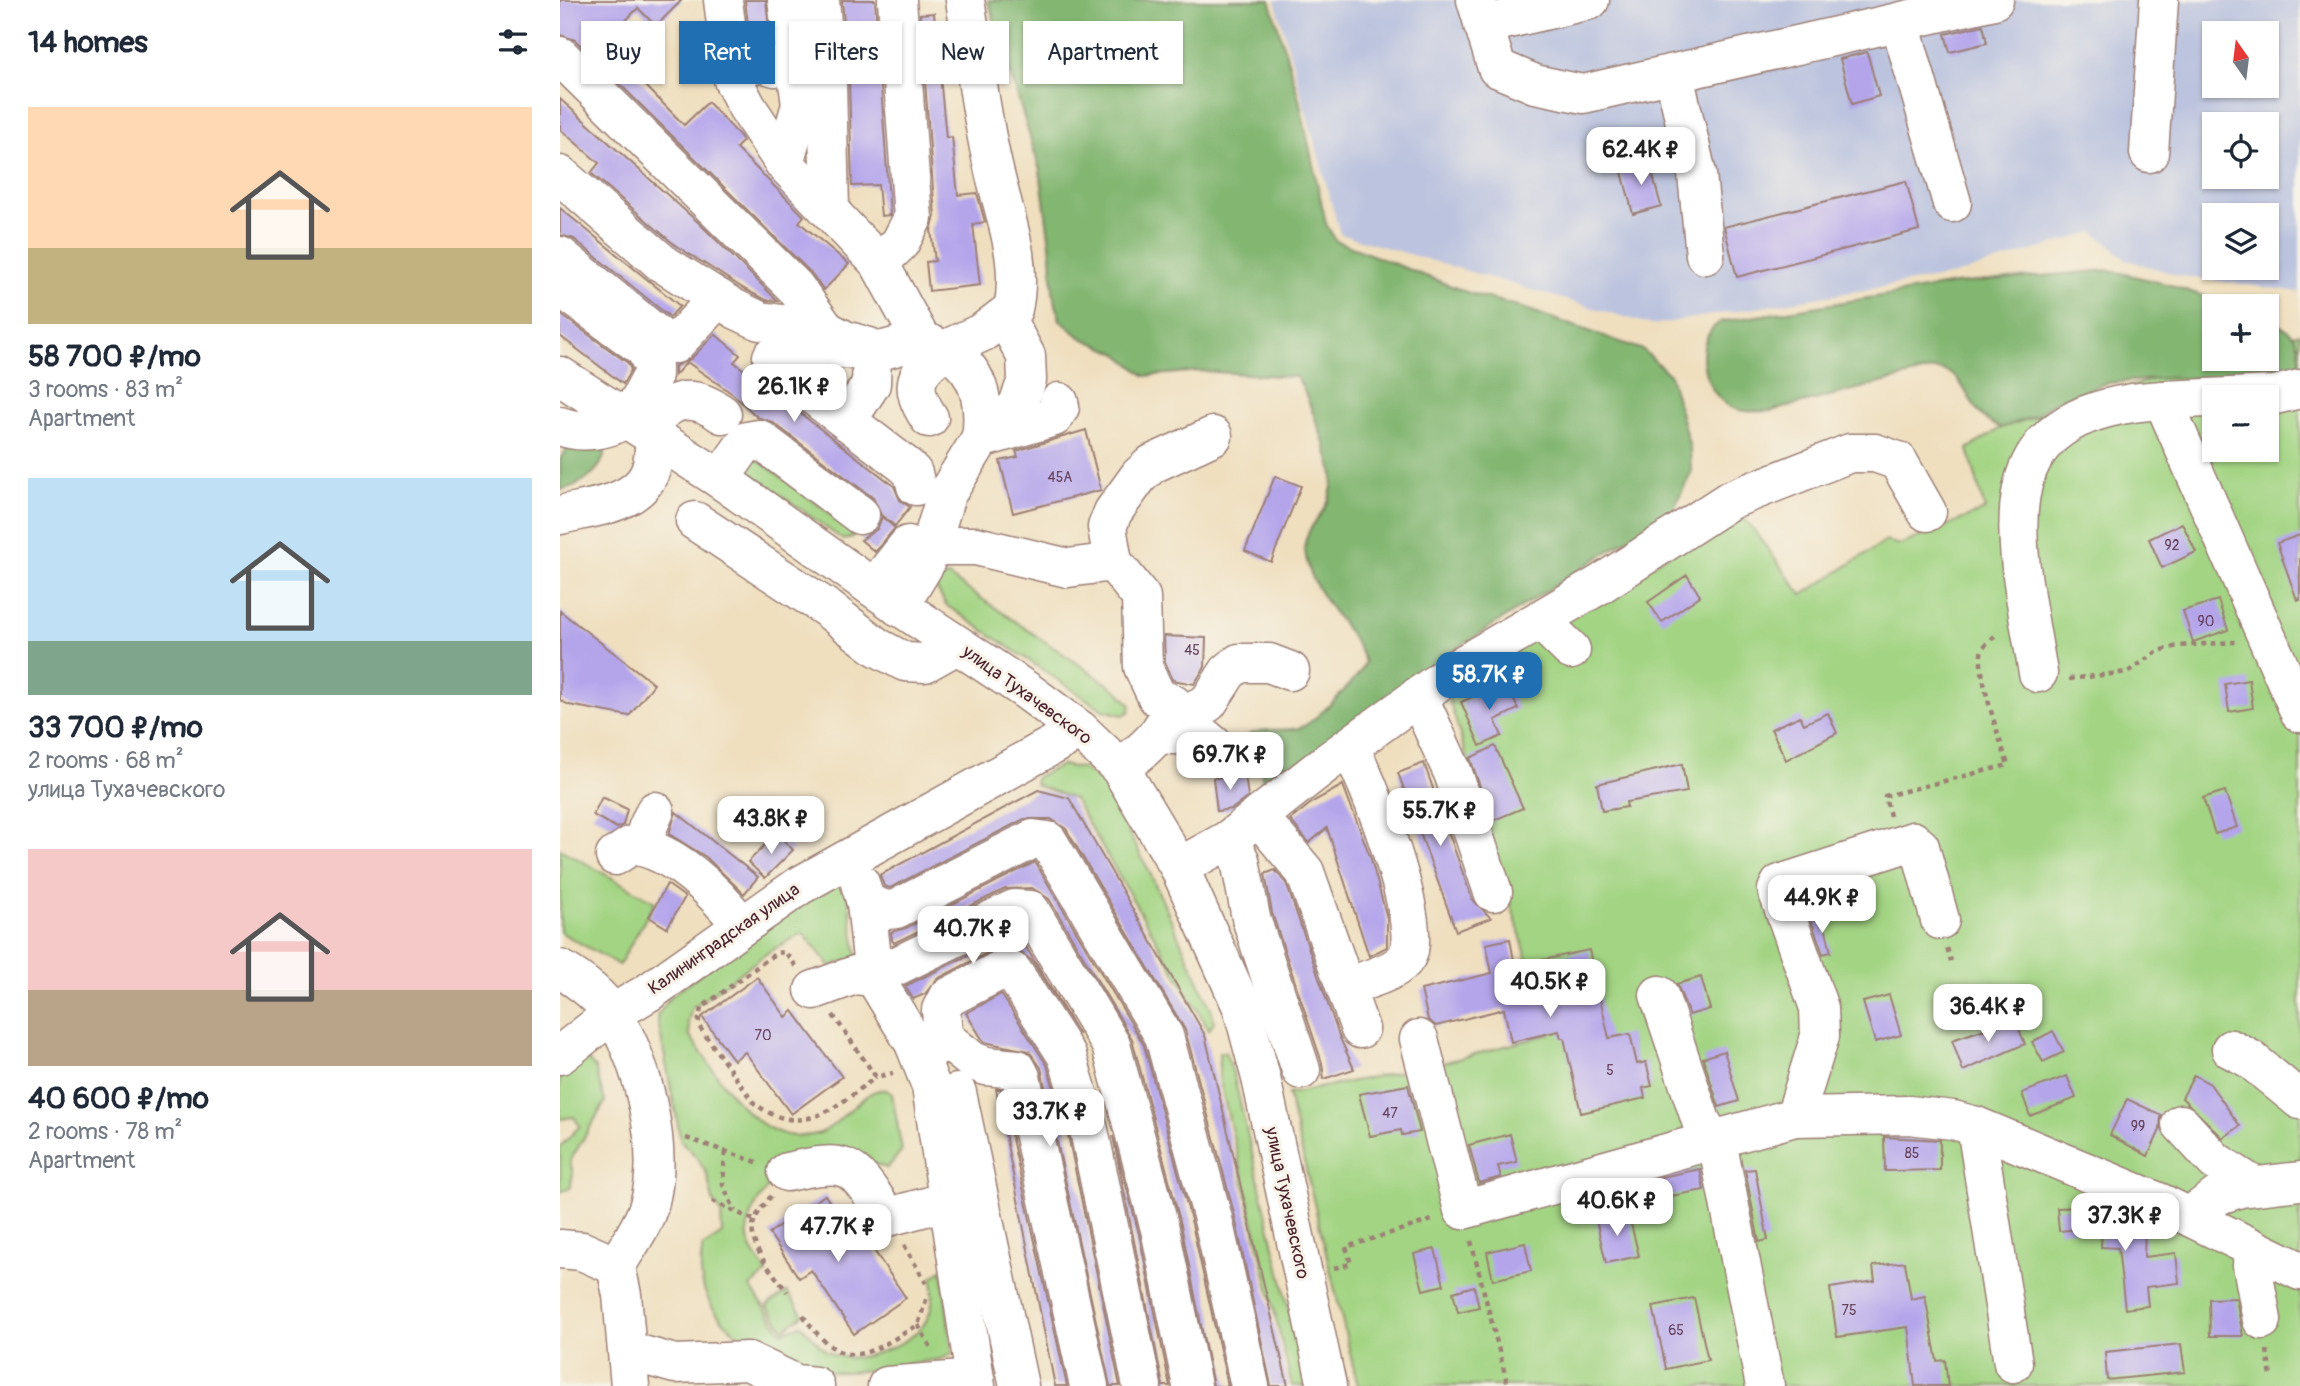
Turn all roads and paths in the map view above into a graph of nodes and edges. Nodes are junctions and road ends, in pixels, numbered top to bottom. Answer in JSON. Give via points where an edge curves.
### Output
{"nodes":[{"id":1,"x":723,"y":0,"type":"edge"},
{"id":2,"x":787,"y":0,"type":"edge"},
{"id":3,"x":820,"y":0,"type":"edge"},
{"id":4,"x":897,"y":0,"type":"edge"},
{"id":5,"x":965,"y":0,"type":"edge"},
{"id":6,"x":1590,"y":0,"type":"edge"},
{"id":7,"x":1994,"y":0,"type":"edge"},
{"id":8,"x":2159,"y":0,"type":"edge"},
{"id":9,"x":1479,"y":13,"type":"edge"},
{"id":10,"x":725,"y":21,"type":"edge"},
{"id":11,"x":1900,"y":23,"type":"junction"},
{"id":12,"x":560,"y":56,"type":"edge"},
{"id":13,"x":1674,"y":75,"type":"junction"},
{"id":14,"x":736,"y":84,"type":"edge"},
{"id":15,"x":2149,"y":153,"type":"dead end"},
{"id":16,"x":784,"y":163,"type":"junction"},
{"id":17,"x":560,"y":175,"type":"edge"},
{"id":18,"x":1952,"y":203,"type":"dead end"},
{"id":19,"x":830,"y":210,"type":"junction"},
{"id":20,"x":1705,"y":255,"type":"dead end"},
{"id":21,"x":560,"y":256,"type":"edge"},
{"id":22,"x":879,"y":262,"type":"junction"},
{"id":23,"x":560,"y":287,"type":"edge"},
{"id":24,"x":718,"y":298,"type":"junction"},
{"id":25,"x":1005,"y":317,"type":"junction"},
{"id":26,"x":825,"y":330,"type":"junction"},
{"id":27,"x":933,"y":345,"type":"junction"},
{"id":28,"x":872,"y":353,"type":"junction"},
{"id":29,"x":560,"y":376,"type":"edge"},
{"id":30,"x":2300,"y":389,"type":"edge"},
{"id":31,"x":2163,"y":400,"type":"junction"},
{"id":32,"x":1059,"y":402,"type":"dead end"},
{"id":33,"x":722,"y":414,"type":"dead end"},
{"id":34,"x":929,"y":418,"type":"dead end"},
{"id":35,"x":847,"y":421,"type":"junction"},
{"id":36,"x":560,"y":426,"type":"edge"},
{"id":37,"x":643,"y":427,"type":"junction"},
{"id":38,"x":1213,"y":436,"type":"dead end"},
{"id":39,"x":981,"y":438,"type":"junction"},
{"id":40,"x":720,"y":479,"type":"junction"},
{"id":41,"x":916,"y":486,"type":"dead end"},
{"id":42,"x":1927,"y":512,"type":"dead end"},
{"id":43,"x":560,"y":515,"type":"edge"},
{"id":44,"x":860,"y":515,"type":"dead end"},
{"id":45,"x":695,"y":521,"type":"dead end"},
{"id":46,"x":919,"y":546,"type":"junction"},
{"id":47,"x":1113,"y":562,"type":"junction"},
{"id":48,"x":886,"y":597,"type":"junction"},
{"id":49,"x":2027,"y":605,"type":"junction"},
{"id":50,"x":1540,"y":620,"type":"junction"},
{"id":51,"x":2267,"y":637,"type":"junction"},
{"id":52,"x":957,"y":645,"type":"junction"},
{"id":53,"x":1571,"y":650,"type":"dead end"},
{"id":54,"x":1290,"y":671,"type":"dead end"},
{"id":55,"x":2038,"y":673,"type":"joint"},
{"id":56,"x":1418,"y":696,"type":"junction"},
{"id":57,"x":2300,"y":713,"type":"edge"},
{"id":58,"x":1162,"y":728,"type":"junction"},
{"id":59,"x":1080,"y":730,"type":"junction"},
{"id":60,"x":1349,"y":747,"type":"junction"},
{"id":61,"x":1222,"y":751,"type":"dead end"},
{"id":62,"x":1119,"y":768,"type":"junction"},
{"id":63,"x":1885,"y":796,"type":"dead end"},
{"id":64,"x":1259,"y":817,"type":"junction"},
{"id":65,"x":639,"y":838,"type":"dead end"},
{"id":66,"x":1228,"y":840,"type":"junction"},
{"id":67,"x":851,"y":855,"type":"junction"},
{"id":68,"x":1179,"y":867,"type":"junction"},
{"id":69,"x":1493,"y":892,"type":"dead end"},
{"id":70,"x":866,"y":903,"type":"junction"},
{"id":71,"x":1940,"y":920,"type":"dead end"},
{"id":72,"x":741,"y":926,"type":"junction"},
{"id":73,"x":560,"y":969,"type":"edge"},
{"id":74,"x":874,"y":977,"type":"junction"},
{"id":75,"x":1346,"y":987,"type":"junction"},
{"id":76,"x":814,"y":990,"type":"junction"},
{"id":77,"x":1659,"y":995,"type":"dead end"},
{"id":78,"x":612,"y":1014,"type":"junction"},
{"id":79,"x":1360,"y":1029,"type":"dead end"},
{"id":80,"x":1419,"y":1039,"type":"dead end"},
{"id":81,"x":2231,"y":1049,"type":"dead end"},
{"id":82,"x":934,"y":1050,"type":"junction"},
{"id":83,"x":560,"y":1055,"type":"edge"},
{"id":84,"x":1301,"y":1070,"type":"dead end"},
{"id":85,"x":876,"y":1077,"type":"junction"},
{"id":86,"x":957,"y":1093,"type":"dead end"},
{"id":87,"x":2300,"y":1100,"type":"edge"},
{"id":88,"x":1795,"y":1117,"type":"junction"},
{"id":89,"x":2182,"y":1124,"type":"dead end"},
{"id":90,"x":1976,"y":1126,"type":"junction"},
{"id":91,"x":1714,"y":1141,"type":"junction"},
{"id":92,"x":646,"y":1150,"type":"junction"},
{"id":93,"x":725,"y":1152,"type":"junction"},
{"id":94,"x":788,"y":1172,"type":"junction"},
{"id":95,"x":2300,"y":1181,"type":"edge"},
{"id":96,"x":2254,"y":1186,"type":"junction"},
{"id":97,"x":712,"y":1201,"type":"dead end"},
{"id":98,"x":948,"y":1201,"type":"junction"},
{"id":99,"x":1463,"y":1210,"type":"junction"},
{"id":100,"x":735,"y":1211,"type":"junction"},
{"id":101,"x":2171,"y":1216,"type":"junction"},
{"id":102,"x":888,"y":1217,"type":"junction"},
{"id":103,"x":754,"y":1220,"type":"junction"},
{"id":104,"x":560,"y":1249,"type":"edge"},
{"id":105,"x":2253,"y":1249,"type":"junction"},
{"id":106,"x":616,"y":1266,"type":"junction"},
{"id":107,"x":1326,"y":1270,"type":"dead end"},
{"id":108,"x":2300,"y":1271,"type":"edge"},
{"id":109,"x":787,"y":1292,"type":"dead end"},
{"id":110,"x":803,"y":1315,"type":"dead end"},
{"id":111,"x":2262,"y":1320,"type":"dead end"},
{"id":112,"x":918,"y":1325,"type":"junction"},
{"id":113,"x":938,"y":1359,"type":"dead end"},
{"id":114,"x":2013,"y":1363,"type":"dead end"},
{"id":115,"x":629,"y":1368,"type":"edge"},
{"id":116,"x":975,"y":1382,"type":"edge"},
{"id":117,"x":815,"y":1386,"type":"edge"},
{"id":118,"x":887,"y":1386,"type":"edge"},
{"id":119,"x":1018,"y":1386,"type":"edge"},
{"id":120,"x":1089,"y":1386,"type":"edge"},
{"id":121,"x":1142,"y":1386,"type":"edge"},
{"id":122,"x":1192,"y":1386,"type":"edge"},
{"id":123,"x":1250,"y":1386,"type":"edge"},
{"id":124,"x":1327,"y":1386,"type":"edge"},
{"id":125,"x":1508,"y":1386,"type":"edge"},
{"id":126,"x":1765,"y":1386,"type":"edge"}],
"edges":[{"from":1,"to":10,"type":"street"},
{"from":2,"to":16,"type":"street","via":[[801,105]]},
{"from":3,"to":19,"type":"street"},
{"from":4,"to":22,"type":"street","via":[[913,218],[900,243]]},
{"from":5,"to":25,"type":"street","via":[[993,168],[1010,222],[1016,296]]},
{"from":6,"to":9,"type":"street"},
{"from":7,"to":11,"type":"street"},
{"from":8,"to":15,"type":"street"},
{"from":9,"to":13,"type":"street","via":[[1497,68],[1535,84],[1583,94]]},
{"from":11,"to":13,"type":"street"},
{"from":11,"to":18,"type":"street"},
{"from":12,"to":26,"type":"street","via":[[795,287]]},
{"from":13,"to":20,"type":"street","via":[[1697,174]]},
{"from":14,"to":16,"type":"street"},
{"from":16,"to":19,"type":"street"},
{"from":17,"to":24,"type":"street","via":[[662,263]]},
{"from":19,"to":22,"type":"street"},
{"from":21,"to":24,"type":"street","via":[[668,344],[675,344]]},
{"from":22,"to":27,"type":"street"},
{"from":23,"to":37,"type":"street","via":[[650,356],[653,374]]},
{"from":24,"to":26,"type":"street","via":[[760,321]]},
{"from":25,"to":27,"type":"street"},
{"from":25,"to":39,"type":"street","via":[[1026,356],[1027,380],[1017,407]]},
{"from":26,"to":28,"type":"street","via":[[869,347]]},
{"from":27,"to":28,"type":"street"},
{"from":27,"to":34,"type":"street","via":[[930,361],[915,382],[917,401]]},
{"from":27,"to":39,"type":"street","via":[[958,357],[974,374],[984,418]]},
{"from":28,"to":35,"type":"street","via":[[872,384]]},
{"from":28,"to":35,"type":"street","via":[[813,348],[784,370]]},
{"from":29,"to":37,"type":"street","name":"улица Тухачевского"},
{"from":30,"to":31,"type":"street","via":[[2275,395]]},
{"from":31,"to":49,"type":"street","via":[[2126,402],[2074,419],[2033,454],[2020,496]]},
{"from":31,"to":51,"type":"street"},
{"from":32,"to":39,"type":"street","via":[[1054,417]]},
{"from":33,"to":37,"type":"street","via":[[697,400],[679,402]]},
{"from":35,"to":41,"type":"street","via":[[906,466]]},
{"from":36,"to":37,"type":"street","via":[[587,430],[612,425]]},
{"from":37,"to":40,"type":"street","name":"улица Тухачевского"},
{"from":37,"to":43,"type":"street","via":[[650,474],[634,492]]},
{"from":38,"to":47,"type":"street","via":[[1152,464],[1139,476],[1107,527]]},
{"from":39,"to":46,"type":"street"},
{"from":40,"to":44,"type":"street","via":[[747,441],[759,439]]},
{"from":40,"to":48,"type":"street","name":"улица Тухачевского"},
{"from":42,"to":50,"type":"street","via":[[1898,461],[1875,453],[1850,453],[1730,500]]},
{"from":45,"to":52,"type":"street","via":[[905,662],[925,663]]},
{"from":46,"to":47,"type":"street","via":[[976,546],[1068,568]]},
{"from":46,"to":48,"type":"street"},
{"from":47,"to":58,"type":"street","via":[[1141,597],[1143,667],[1157,697],[1173,704]]},
{"from":48,"to":52,"type":"street","name":"улица Тухачевского"},
{"from":49,"to":55,"type":"street"},
{"from":49,"to":63,"type":"path","via":[[1983,648],[1981,658],[2008,765]]},
{"from":50,"to":53,"type":"street"},
{"from":50,"to":56,"type":"street"},
{"from":51,"to":55,"type":"path","via":[[2158,651],[2128,672],[2069,679]]},
{"from":51,"to":57,"type":"street"},
{"from":52,"to":59,"type":"street","name":"улица Тухачевского"},
{"from":54,"to":58,"type":"street","via":[[1269,663],[1239,663],[1208,704]]},
{"from":56,"to":60,"type":"street"},
{"from":56,"to":69,"type":"street","via":[[1453,773]]},
{"from":58,"to":61,"type":"street","via":[[1204,737]]},
{"from":58,"to":62,"type":"street","via":[[1151,744]]},
{"from":59,"to":62,"type":"street","name":"улица Тухачевского"},
{"from":59,"to":67,"type":"street","name":"Калининградская улица"},
{"from":60,"to":64,"type":"street"},
{"from":60,"to":75,"type":"street","via":[[1404,889],[1411,922],[1409,953],[1402,965]]},
{"from":62,"to":68,"type":"street","name":"улица Тухачевского"},
{"from":64,"to":66,"type":"street"},
{"from":64,"to":75,"type":"street","via":[[1306,872]]},
{"from":65,"to":72,"type":"street","via":[[728,907]]},
{"from":66,"to":68,"type":"street"},
{"from":66,"to":84,"type":"street","via":[[1244,872],[1251,918]]},
{"from":67,"to":70,"type":"street"},
{"from":67,"to":72,"type":"street","name":"Калининградская улица"},
{"from":68,"to":124,"type":"street","name":"улица Тухачевского","via":[[1242,1007]]},
{"from":70,"to":74,"type":"street"},
{"from":70,"to":123,"type":"street","via":[[896,909],[1033,839],[1048,841],[1164,1036],[1213,1219]]},
{"from":71,"to":88,"type":"street","via":[[1920,848],[1913,841],[1780,884],[1777,890],[1819,1008],[1820,1035]]},
{"from":72,"to":78,"type":"street","name":"Калининградская улица"},
{"from":73,"to":78,"type":"street"},
{"from":74,"to":76,"type":"street","via":[[855,975]]},
{"from":74,"to":82,"type":"street"},
{"from":74,"to":122,"type":"street","via":[[1014,909],[1030,910],[1111,1045],[1160,1229]]},
{"from":75,"to":79,"type":"street"},
{"from":76,"to":85,"type":"path"},
{"from":76,"to":85,"type":"path","via":[[785,952],[776,953],[706,1003],[697,1016],[698,1025],[753,1102],[781,1116],[799,1121],[815,1118]]},
{"from":77,"to":91,"type":"street","via":[[1701,1121]]},
{"from":78,"to":83,"type":"street","name":"Калининградская улица"},
{"from":78,"to":92,"type":"street","via":[[641,1082]]},
{"from":80,"to":99,"type":"street"},
{"from":81,"to":87,"type":"street"},
{"from":82,"to":85,"type":"path"},
{"from":82,"to":98,"type":"street","via":[[931,1086]]},
{"from":82,"to":120,"type":"street","via":[[986,1066],[1017,1069],[1021,1077]]},
{"from":82,"to":121,"type":"street","via":[[947,998],[1005,968],[1013,972],[1067,1056],[1089,1130]]},
{"from":86,"to":119,"type":"street"},
{"from":88,"to":90,"type":"street","via":[[1909,1115]]},
{"from":88,"to":91,"type":"street"},
{"from":89,"to":96,"type":"street","via":[[2215,1161]]},
{"from":90,"to":101,"type":"street"},
{"from":90,"to":114,"type":"street"},
{"from":91,"to":99,"type":"street"},
{"from":91,"to":126,"type":"street"},
{"from":92,"to":93,"type":"path","via":[[687,1138]]},
{"from":92,"to":106,"type":"street","via":[[649,1206]]},
{"from":93,"to":94,"type":"path"},
{"from":93,"to":100,"type":"path","via":[[723,1185]]},
{"from":94,"to":102,"type":"street","via":[[844,1166],[862,1181]]},
{"from":94,"to":103,"type":"path"},
{"from":95,"to":96,"type":"street"},
{"from":96,"to":101,"type":"street"},
{"from":97,"to":100,"type":"path"},
{"from":98,"to":102,"type":"street"},
{"from":98,"to":116,"type":"street"},
{"from":99,"to":107,"type":"path","via":[[1346,1247],[1351,1264]]},
{"from":99,"to":125,"type":"path"},
{"from":100,"to":103,"type":"path"},
{"from":101,"to":105,"type":"street"},
{"from":102,"to":112,"type":"path","via":[[928,1286]]},
{"from":103,"to":109,"type":"path","via":[[756,1248]]},
{"from":104,"to":106,"type":"street","via":[[582,1251]]},
{"from":105,"to":108,"type":"street"},
{"from":105,"to":111,"type":"street"},
{"from":106,"to":115,"type":"street"},
{"from":110,"to":112,"type":"path","via":[[829,1348],[857,1354],[871,1352]]},
{"from":112,"to":113,"type":"path"},
{"from":115,"to":117,"type":"street","via":[[748,1361],[796,1384]]},
{"from":116,"to":118,"type":"street"}]}
